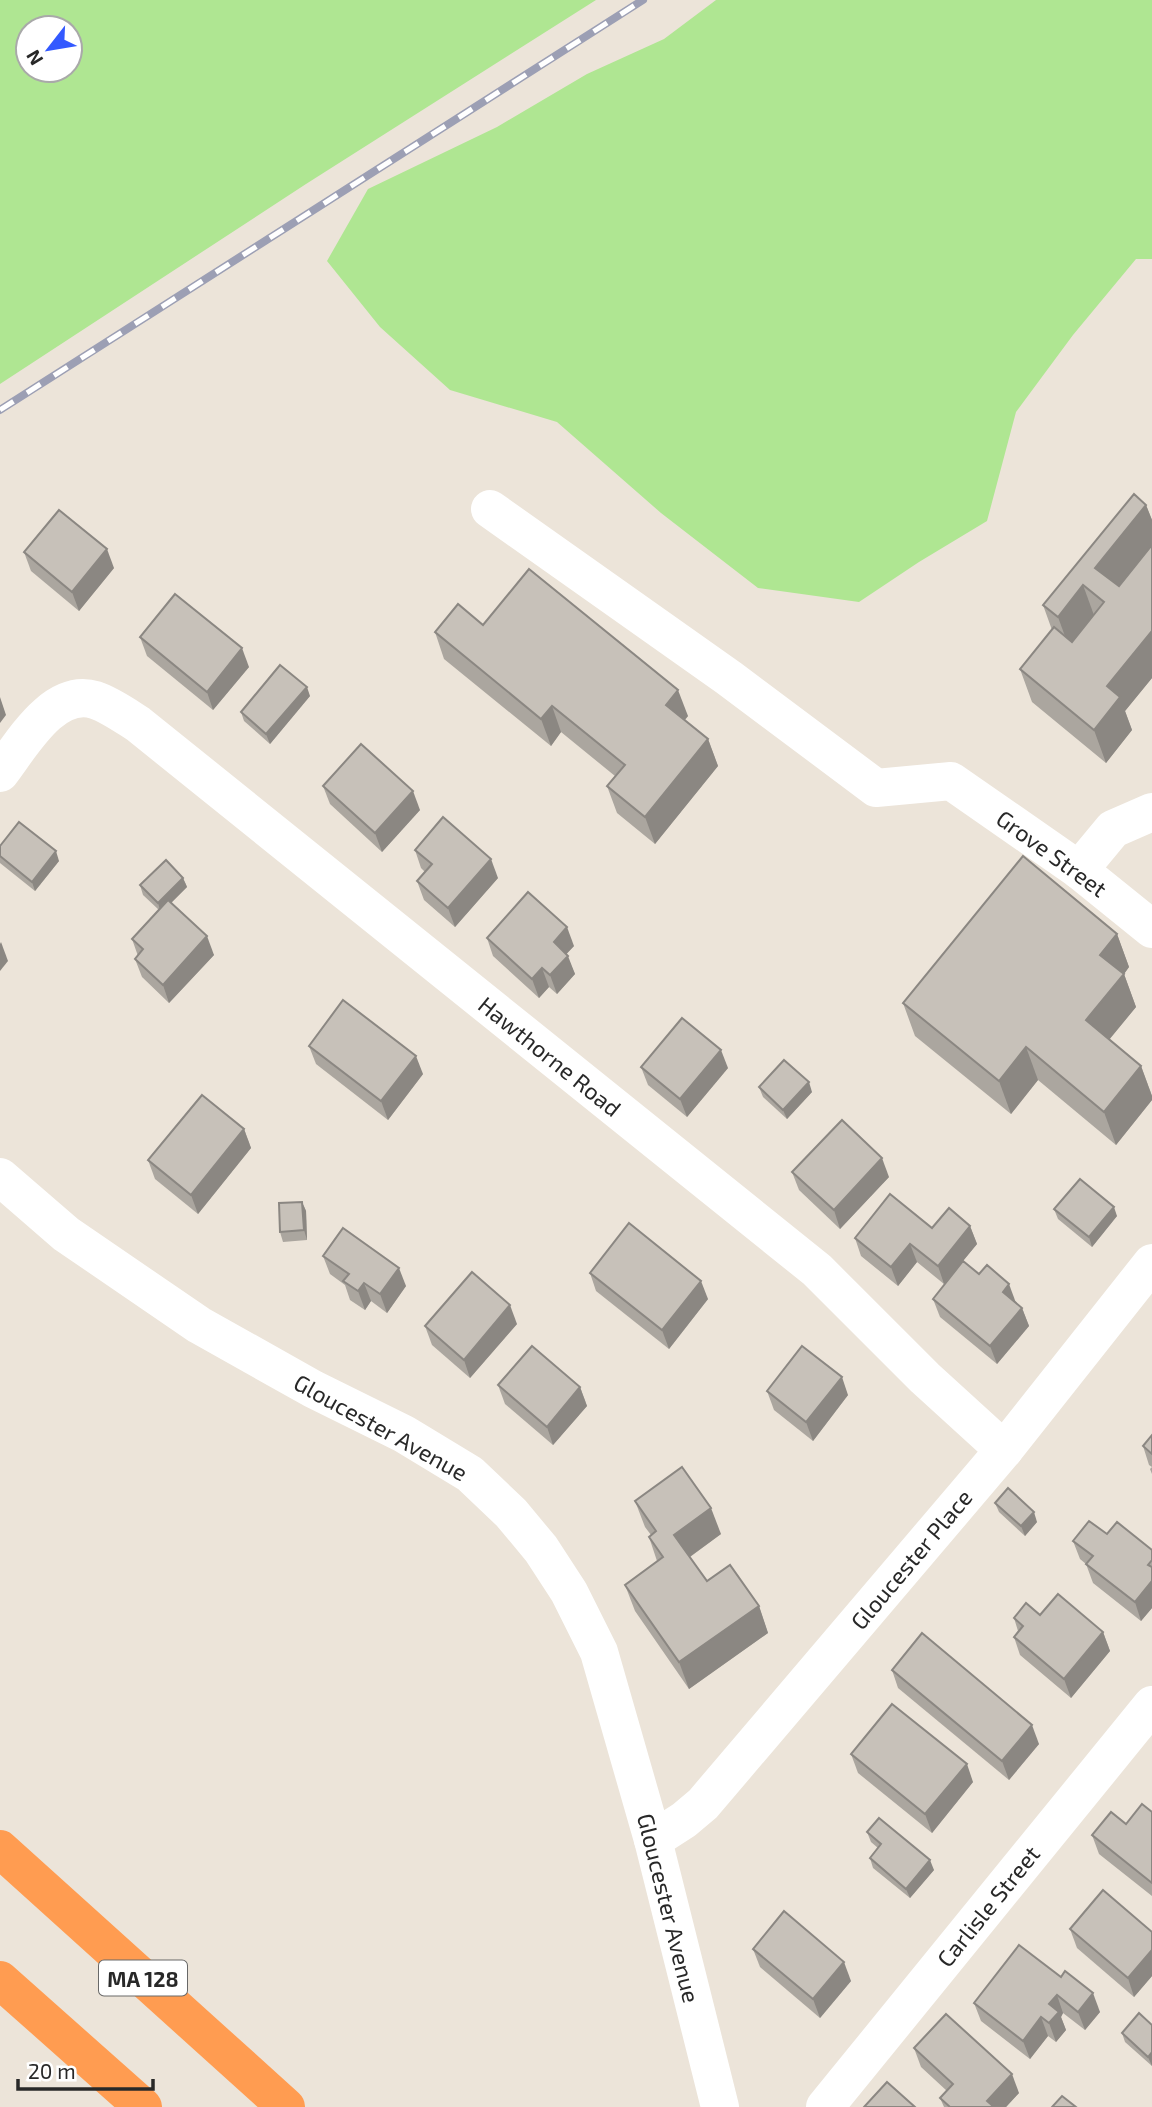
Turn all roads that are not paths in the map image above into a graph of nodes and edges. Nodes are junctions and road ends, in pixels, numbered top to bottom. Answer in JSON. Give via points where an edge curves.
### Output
{"nodes":[{"id":1,"x":490,"y":509,"type":"dead end"},
{"id":2,"x":0,"y":773,"type":"edge"},
{"id":3,"x":1152,"y":812,"type":"edge"},
{"id":4,"x":1079,"y":870,"type":"junction"},
{"id":5,"x":1152,"y":929,"type":"edge"},
{"id":6,"x":0,"y":1178,"type":"edge"},
{"id":7,"x":1152,"y":1262,"type":"edge"},
{"id":8,"x":1004,"y":1450,"type":"junction"},
{"id":9,"x":1152,"y":1705,"type":"edge"},
{"id":10,"x":653,"y":1840,"type":"junction"},
{"id":11,"x":0,"y":1849,"type":"edge"},
{"id":12,"x":0,"y":1980,"type":"edge"},
{"id":13,"x":143,"y":2107,"type":"edge"},
{"id":14,"x":286,"y":2107,"type":"edge"},
{"id":15,"x":720,"y":2107,"type":"edge"},
{"id":16,"x":825,"y":2107,"type":"edge"}],
"edges":[{"from":1,"to":4,"type":"street","name":"Grove Street","via":[[876,788],[951,781]]},
{"from":2,"to":8,"type":"street","name":"Hawthorne Road","via":[[47,713],[72,699],[92,699],[138,724],[817,1270]]},
{"from":3,"to":4,"type":"street","via":[[1113,828]]},
{"from":4,"to":5,"type":"street","name":"Grove Street"},
{"from":6,"to":10,"type":"street","name":"Gloucester Avenue","via":[[66,1234],[199,1325],[404,1434],[470,1474],[511,1513],[569,1592],[599,1652]]},
{"from":7,"to":8,"type":"street","name":"Gloucester Place"},
{"from":8,"to":10,"type":"street","name":"Gloucester Place","via":[[703,1804]]},
{"from":9,"to":16,"type":"street","name":"Carlisle Street"},
{"from":10,"to":15,"type":"street","name":"Gloucester Avenue"},
{"from":11,"to":14,"type":"highway","number":"MA 128"},
{"from":12,"to":13,"type":"highway"}]}
